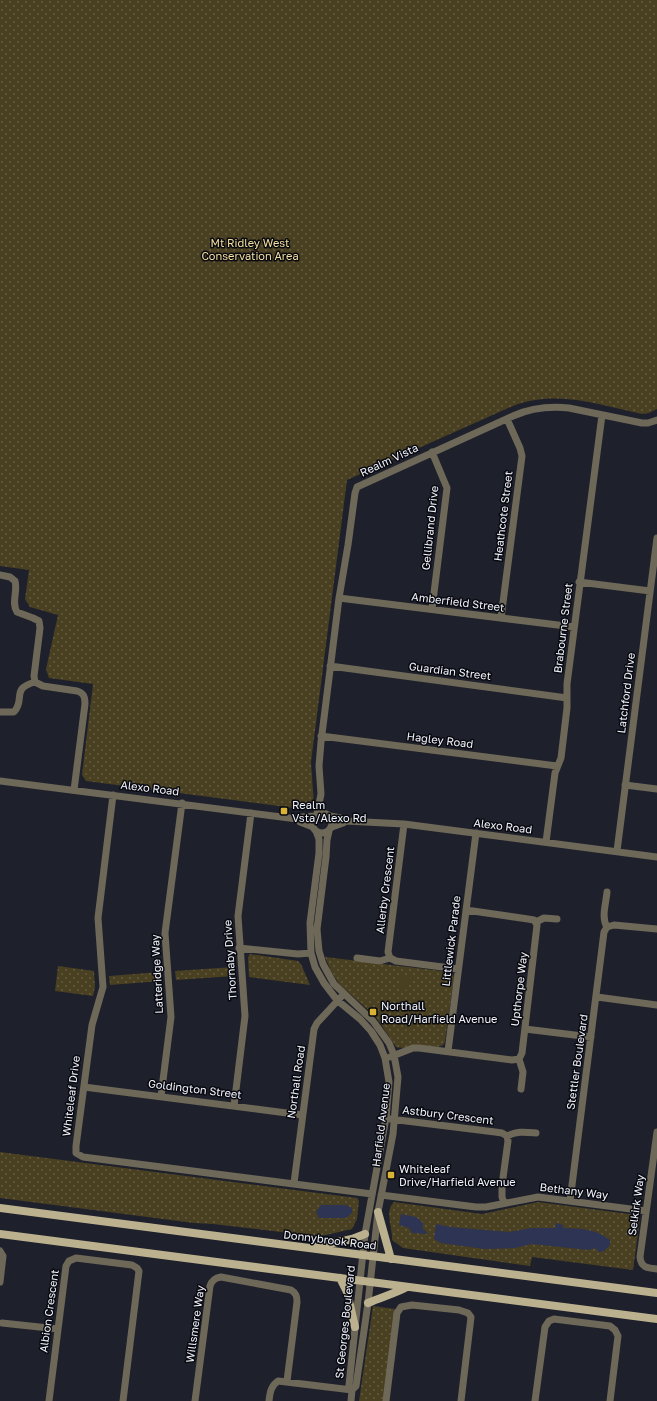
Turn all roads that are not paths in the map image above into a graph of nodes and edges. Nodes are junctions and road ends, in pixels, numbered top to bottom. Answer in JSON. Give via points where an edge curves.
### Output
{"nodes":[{"id":1,"x":602,"y":415,"type":"junction"},
{"id":2,"x":507,"y":419,"type":"junction"},
{"id":3,"x":657,"y":420,"type":"edge"},
{"id":4,"x":432,"y":452,"type":"junction"},
{"id":5,"x":657,"y":538,"type":"edge"},
{"id":6,"x":0,"y":575,"type":"edge"},
{"id":7,"x":579,"y":582,"type":"junction"},
{"id":8,"x":650,"y":591,"type":"junction"},
{"id":9,"x":339,"y":598,"type":"junction"},
{"id":10,"x":432,"y":610,"type":"junction"},
{"id":11,"x":501,"y":618,"type":"junction"},
{"id":12,"x":574,"y":628,"type":"junction"},
{"id":13,"x":330,"y":666,"type":"junction"},
{"id":14,"x":35,"y":682,"type":"junction"},
{"id":15,"x":567,"y":698,"type":"junction"},
{"id":16,"x":0,"y":712,"type":"edge"},
{"id":17,"x":321,"y":736,"type":"junction"},
{"id":18,"x":557,"y":766,"type":"junction"},
{"id":19,"x":0,"y":781,"type":"edge"},
{"id":20,"x":625,"y":784,"type":"junction"},
{"id":21,"x":657,"y":789,"type":"edge"},
{"id":22,"x":74,"y":790,"type":"junction"},
{"id":23,"x":321,"y":794,"type":"junction"},
{"id":24,"x":113,"y":795,"type":"junction"},
{"id":25,"x":182,"y":804,"type":"junction"},
{"id":26,"x":251,"y":813,"type":"junction"},
{"id":27,"x":316,"y":815,"type":"junction"},
{"id":28,"x":329,"y":816,"type":"junction"},
{"id":29,"x":297,"y":819,"type":"junction"},
{"id":30,"x":346,"y":821,"type":"junction"},
{"id":31,"x":404,"y":824,"type":"junction"},
{"id":32,"x":314,"y":829,"type":"junction"},
{"id":33,"x":331,"y":829,"type":"junction"},
{"id":34,"x":476,"y":833,"type":"junction"},
{"id":35,"x":546,"y":842,"type":"junction"},
{"id":36,"x":617,"y":851,"type":"junction"},
{"id":37,"x":657,"y":857,"type":"edge"},
{"id":38,"x":607,"y":892,"type":"dead end"},
{"id":39,"x":466,"y":910,"type":"junction"},
{"id":40,"x":557,"y":919,"type":"dead end"},
{"id":41,"x":536,"y":922,"type":"junction"},
{"id":42,"x":608,"y":927,"type":"junction"},
{"id":43,"x":657,"y":929,"type":"edge"},
{"id":44,"x":239,"y":948,"type":"junction"},
{"id":45,"x":311,"y":953,"type":"junction"},
{"id":46,"x":357,"y":958,"type":"dead end"},
{"id":47,"x":390,"y":958,"type":"junction"},
{"id":48,"x":458,"y":969,"type":"junction"},
{"id":49,"x":344,"y":994,"type":"junction"},
{"id":50,"x":597,"y":997,"type":"junction"},
{"id":51,"x":337,"y":1000,"type":"junction"},
{"id":52,"x":657,"y":1005,"type":"edge"},
{"id":53,"x":525,"y":1028,"type":"junction"},
{"id":54,"x":590,"y":1037,"type":"junction"},
{"id":55,"x":448,"y":1051,"type":"junction"},
{"id":56,"x":394,"y":1055,"type":"junction"},
{"id":57,"x":385,"y":1058,"type":"junction"},
{"id":58,"x":519,"y":1059,"type":"junction"},
{"id":59,"x":84,"y":1086,"type":"junction"},
{"id":60,"x":521,"y":1089,"type":"dead end"},
{"id":61,"x":161,"y":1096,"type":"junction"},
{"id":62,"x":234,"y":1106,"type":"junction"},
{"id":63,"x":302,"y":1115,"type":"junction"},
{"id":64,"x":386,"y":1118,"type":"junction"},
{"id":65,"x":394,"y":1119,"type":"junction"},
{"id":66,"x":657,"y":1132,"type":"edge"},
{"id":67,"x":536,"y":1133,"type":"dead end"},
{"id":68,"x":507,"y":1136,"type":"junction"},
{"id":69,"x":294,"y":1183,"type":"junction"},
{"id":70,"x":372,"y":1194,"type":"junction"},
{"id":71,"x":381,"y":1195,"type":"junction"},
{"id":72,"x":570,"y":1201,"type":"junction"},
{"id":73,"x":504,"y":1203,"type":"junction"},
{"id":74,"x":0,"y":1208,"type":"edge"},
{"id":75,"x":646,"y":1211,"type":"junction"},
{"id":76,"x":378,"y":1212,"type":"junction"},
{"id":77,"x":0,"y":1234,"type":"edge"},
{"id":78,"x":365,"y":1234,"type":"junction"},
{"id":79,"x":308,"y":1248,"type":"junction"},
{"id":80,"x":0,"y":1251,"type":"edge"},
{"id":81,"x":363,"y":1255,"type":"junction"},
{"id":82,"x":373,"y":1256,"type":"junction"},
{"id":83,"x":391,"y":1259,"type":"junction"},
{"id":84,"x":657,"y":1269,"type":"edge"},
{"id":85,"x":340,"y":1278,"type":"junction"},
{"id":86,"x":360,"y":1281,"type":"junction"},
{"id":87,"x":0,"y":1282,"type":"edge"},
{"id":88,"x":370,"y":1282,"type":"junction"},
{"id":89,"x":407,"y":1287,"type":"junction"},
{"id":90,"x":657,"y":1293,"type":"edge"},
{"id":91,"x":368,"y":1302,"type":"junction"},
{"id":92,"x":657,"y":1319,"type":"edge"},
{"id":93,"x":1,"y":1321,"type":"edge"},
{"id":94,"x":355,"y":1327,"type":"junction"},
{"id":95,"x":58,"y":1328,"type":"junction"},
{"id":96,"x":287,"y":1381,"type":"junction"},
{"id":97,"x":352,"y":1390,"type":"junction"},
{"id":98,"x":49,"y":1401,"type":"edge"},
{"id":99,"x":123,"y":1401,"type":"edge"},
{"id":100,"x":195,"y":1401,"type":"edge"},
{"id":101,"x":269,"y":1401,"type":"edge"},
{"id":102,"x":351,"y":1401,"type":"edge"},
{"id":103,"x":386,"y":1401,"type":"edge"},
{"id":104,"x":461,"y":1401,"type":"edge"},
{"id":105,"x":535,"y":1401,"type":"edge"},
{"id":106,"x":610,"y":1401,"type":"edge"}],
"edges":[{"from":1,"to":2,"type":"street","name":"Realm Vista","via":[[556,407],[532,409]]},
{"from":1,"to":3,"type":"street","name":"Realm Vista","via":[[642,423]]},
{"from":1,"to":7,"type":"street","name":"Brabourne Street"},
{"from":2,"to":4,"type":"street","name":"Realm Vista"},
{"from":2,"to":11,"type":"street","name":"Heathcote Street","via":[[522,456]]},
{"from":4,"to":9,"type":"street","name":"Realm Vista","via":[[358,487]]},
{"from":4,"to":10,"type":"street","name":"Gellibrand Drive","via":[[447,488]]},
{"from":5,"to":8,"type":"street","name":"Latchford Drive"},
{"from":6,"to":14,"type":"street","via":[[15,581],[14,605],[17,612],[39,621]]},
{"from":7,"to":8,"type":"street"},
{"from":7,"to":12,"type":"street","name":"Brabourne Street"},
{"from":8,"to":20,"type":"street","name":"Latchford Drive"},
{"from":9,"to":10,"type":"street","name":"Amberfield Street"},
{"from":9,"to":13,"type":"street","name":"Realm Vista"},
{"from":10,"to":11,"type":"street","name":"Amberfield Street"},
{"from":11,"to":12,"type":"street","name":"Amberfield Street"},
{"from":12,"to":15,"type":"street","name":"Brabourne Street","via":[[566,684]]},
{"from":13,"to":15,"type":"street","name":"Guardian Street"},
{"from":13,"to":17,"type":"street","name":"Realm Vista"},
{"from":14,"to":16,"type":"street","via":[[22,687],[14,712]]},
{"from":14,"to":22,"type":"street","via":[[43,686],[77,691],[85,697]]},
{"from":15,"to":18,"type":"street","name":"Brabourne Street","via":[[561,758]]},
{"from":17,"to":18,"type":"street","name":"Hagley Road"},
{"from":17,"to":23,"type":"street","name":"Realm Vista"},
{"from":18,"to":35,"type":"street","name":"Brabourne Street"},
{"from":19,"to":22,"type":"street","name":"Alexo Road"},
{"from":20,"to":21,"type":"street"},
{"from":20,"to":36,"type":"street","name":"Latchford Drive"},
{"from":22,"to":24,"type":"street","name":"Alexo Road"},
{"from":23,"to":27,"type":"street","name":"Realm Vista"},
{"from":23,"to":28,"type":"street","name":"Realm Vista"},
{"from":24,"to":25,"type":"street","name":"Alexo Road"},
{"from":24,"to":59,"type":"street","name":"Whiteleaf Drive","via":[[98,918],[103,987],[92,1025]]},
{"from":25,"to":26,"type":"street","name":"Alexo Road"},
{"from":25,"to":61,"type":"street","name":"Latteridge Way","via":[[165,933],[171,1018]]},
{"from":26,"to":29,"type":"street","name":"Alexo Road"},
{"from":26,"to":44,"type":"street","name":"Thornaby Drive","via":[[238,916]]},
{"from":27,"to":28,"type":"street"},
{"from":27,"to":29,"type":"street","name":"Alexo Road"},
{"from":27,"to":32,"type":"street","via":[[312,821]]},
{"from":28,"to":30,"type":"street","name":"Alexo Road"},
{"from":28,"to":33,"type":"street"},
{"from":29,"to":32,"type":"street","name":"Alexo Road"},
{"from":30,"to":31,"type":"street","name":"Alexo Road"},
{"from":30,"to":33,"type":"street","name":"Alexo Road"},
{"from":31,"to":34,"type":"street","name":"Alexo Road"},
{"from":31,"to":47,"type":"street","name":"Allerby Crescent","via":[[388,952]]},
{"from":32,"to":33,"type":"street","via":[[321,834]]},
{"from":32,"to":45,"type":"street","name":"Harfield Avenue","via":[[319,839],[319,853],[310,924]]},
{"from":33,"to":49,"type":"street","name":"Harfield Avenue","via":[[327,840],[318,918],[318,944],[329,976]]},
{"from":34,"to":35,"type":"street","name":"Alexo Road"},
{"from":34,"to":39,"type":"street","name":"Littlewick Parade"},
{"from":35,"to":36,"type":"street","name":"Alexo Road"},
{"from":36,"to":37,"type":"street","name":"Alexo Road"},
{"from":38,"to":42,"type":"street","name":"Stettler Boulevard","via":[[604,919]]},
{"from":39,"to":41,"type":"street"},
{"from":39,"to":48,"type":"street","name":"Littlewick Parade"},
{"from":40,"to":41,"type":"street","via":[[544,918]]},
{"from":41,"to":53,"type":"street","name":"Upthorpe Way","via":[[538,929]]},
{"from":42,"to":43,"type":"street","via":[[619,925]]},
{"from":42,"to":50,"type":"street","name":"Stettler Boulevard","via":[[604,932]]},
{"from":44,"to":45,"type":"street"},
{"from":44,"to":62,"type":"street","name":"Thornaby Drive","via":[[245,1016]]},
{"from":45,"to":51,"type":"street","name":"Harfield Avenue","via":[[315,967]]},
{"from":46,"to":47,"type":"street","via":[[380,961]]},
{"from":47,"to":48,"type":"street","via":[[396,962]]},
{"from":48,"to":55,"type":"street","name":"Littlewick Parade"},
{"from":49,"to":51,"type":"street","name":"Northall Road"},
{"from":49,"to":56,"type":"street","name":"Harfield Avenue","via":[[381,1030]]},
{"from":50,"to":52,"type":"street"},
{"from":50,"to":54,"type":"street","name":"Stettler Boulevard"},
{"from":51,"to":57,"type":"street","name":"Harfield Avenue","via":[[371,1031]]},
{"from":51,"to":63,"type":"street","name":"Northall Road","via":[[316,1023],[314,1029]]},
{"from":53,"to":54,"type":"street"},
{"from":53,"to":58,"type":"street","name":"Upthorpe Way"},
{"from":54,"to":72,"type":"street","name":"Stettler Boulevard"},
{"from":55,"to":56,"type":"street","via":[[413,1048]]},
{"from":55,"to":58,"type":"street"},
{"from":56,"to":57,"type":"street"},
{"from":56,"to":65,"type":"street","name":"Harfield Avenue","via":[[398,1077]]},
{"from":57,"to":64,"type":"street","name":"Harfield Avenue","via":[[389,1082]]},
{"from":58,"to":60,"type":"street","name":"Upthorpe Way","via":[[523,1072]]},
{"from":59,"to":61,"type":"street","name":"Goldington Street"},
{"from":59,"to":69,"type":"street","name":"Whiteleaf Drive","via":[[76,1146],[76,1153],[79,1155]]},
{"from":61,"to":62,"type":"street","name":"Goldington Street"},
{"from":62,"to":63,"type":"street","name":"Goldington Street"},
{"from":63,"to":69,"type":"street","name":"Northall Road"},
{"from":64,"to":65,"type":"street","name":"Astbury Crescent"},
{"from":64,"to":70,"type":"street","name":"Harfield Avenue"},
{"from":65,"to":68,"type":"street","name":"Astbury Crescent","via":[[502,1133]]},
{"from":65,"to":71,"type":"street","name":"Harfield Avenue"},
{"from":66,"to":75,"type":"street","name":"Selkirk Way"},
{"from":67,"to":68,"type":"street","name":"Astbury Crescent","via":[[521,1131]]},
{"from":68,"to":73,"type":"street","name":"Astbury Crescent","via":[[502,1192]]},
{"from":69,"to":70,"type":"street","name":"Whiteleaf Drive"},
{"from":70,"to":78,"type":"street","name":"Harfield Avenue"},
{"from":71,"to":73,"type":"street","name":"Bethany Way","via":[[476,1207]]},
{"from":71,"to":76,"type":"street","name":"Harfield Avenue"},
{"from":72,"to":73,"type":"street","name":"Bethany Way","via":[[538,1197]]},
{"from":72,"to":75,"type":"street","name":"Bethany Way"},
{"from":74,"to":79,"type":"main road","name":"Donnybrook Road"},
{"from":75,"to":84,"type":"street","name":"Selkirk Way","via":[[640,1261],[645,1267]]},
{"from":76,"to":82,"type":"street","name":"Harfield Avenue"},
{"from":76,"to":83,"type":"main road"},
{"from":77,"to":85,"type":"main road"},
{"from":78,"to":79,"type":"main road"},
{"from":78,"to":81,"type":"street","name":"Harfield Avenue"},
{"from":79,"to":81,"type":"main road","name":"Donnybrook Road"},
{"from":80,"to":87,"type":"street","via":[[3,1256]]},
{"from":81,"to":82,"type":"main road","name":"Donnybrook Road"},
{"from":81,"to":86,"type":"street","name":"St Georges Boulevard"},
{"from":82,"to":83,"type":"main road","name":"Donnybrook Road"},
{"from":82,"to":88,"type":"street","name":"St Georges Boulevard"},
{"from":83,"to":90,"type":"main road","name":"Donnybrook Road"},
{"from":85,"to":86,"type":"main road"},
{"from":85,"to":94,"type":"main road"},
{"from":86,"to":88,"type":"main road"},
{"from":86,"to":94,"type":"street","name":"St Georges Boulevard"},
{"from":88,"to":89,"type":"main road"},
{"from":88,"to":91,"type":"street","name":"St Georges Boulevard"},
{"from":89,"to":91,"type":"main road"},
{"from":89,"to":92,"type":"main road"},
{"from":91,"to":97,"type":"street","name":"St Georges Boulevard","via":[[356,1386]]},
{"from":93,"to":95,"type":"street"},
{"from":94,"to":97,"type":"street","name":"St Georges Boulevard","via":[[349,1385]]},
{"from":95,"to":98,"type":"street","name":"Albion Crescent"},
{"from":95,"to":99,"type":"street","name":"Albion Crescent","via":[[66,1266],[71,1260],[76,1258],[132,1265],[137,1268],[138,1283]]},
{"from":96,"to":97,"type":"street"},
{"from":96,"to":100,"type":"street","name":"Willsmere Way","via":[[297,1299],[295,1292],[217,1278],[210,1286]]},
{"from":96,"to":101,"type":"street","via":[[278,1381],[274,1384]]},
{"from":97,"to":102,"type":"street","name":"St Georges Boulevard"},
{"from":103,"to":104,"type":"street","via":[[397,1312],[401,1307],[412,1305],[460,1310],[471,1317]]},
{"from":105,"to":106,"type":"street","via":[[545,1327],[549,1320],[554,1319],[610,1326],[616,1330],[618,1336]]}]}
